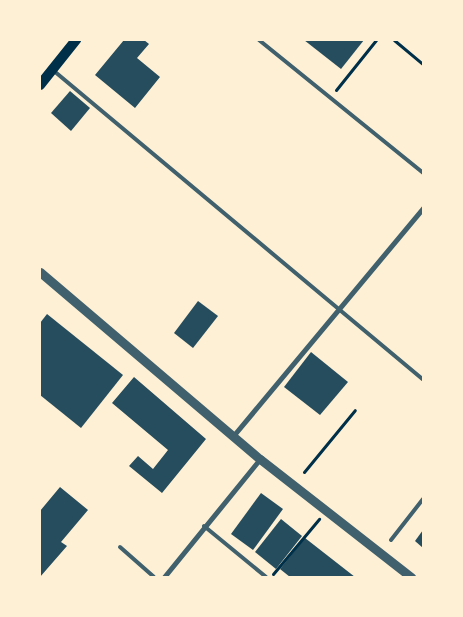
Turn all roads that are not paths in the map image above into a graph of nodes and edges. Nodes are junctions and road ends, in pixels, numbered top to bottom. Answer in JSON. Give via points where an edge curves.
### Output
{"nodes":[{"id":1,"x":76,"y":40,"type":"edge"},
{"id":2,"x":259,"y":40,"type":"edge"},
{"id":3,"x":52,"y":70,"type":"junction"},
{"id":4,"x":40,"y":85,"type":"edge"},
{"id":5,"x":423,"y":173,"type":"edge"},
{"id":6,"x":423,"y":208,"type":"edge"},
{"id":7,"x":40,"y":272,"type":"edge"},
{"id":8,"x":338,"y":307,"type":"junction"},
{"id":9,"x":423,"y":379,"type":"edge"},
{"id":10,"x":233,"y":436,"type":"junction"},
{"id":11,"x":260,"y":459,"type":"junction"},
{"id":12,"x":423,"y":499,"type":"edge"},
{"id":13,"x":204,"y":526,"type":"junction"},
{"id":14,"x":391,"y":540,"type":"dead end"},
{"id":15,"x":120,"y":548,"type":"dead end"},
{"id":16,"x":154,"y":577,"type":"edge"},
{"id":17,"x":164,"y":577,"type":"edge"},
{"id":18,"x":266,"y":577,"type":"edge"},
{"id":19,"x":411,"y":577,"type":"edge"}],
"edges":[{"from":1,"to":3,"type":"main road"},
{"from":2,"to":5,"type":"lane"},
{"from":3,"to":4,"type":"main road"},
{"from":3,"to":8,"type":"lane"},
{"from":6,"to":8,"type":"street"},
{"from":7,"to":10,"type":"street"},
{"from":8,"to":9,"type":"lane"},
{"from":8,"to":10,"type":"street"},
{"from":10,"to":11,"type":"street"},
{"from":11,"to":13,"type":"street"},
{"from":11,"to":19,"type":"street"},
{"from":12,"to":14,"type":"lane"},
{"from":13,"to":17,"type":"street"},
{"from":13,"to":18,"type":"lane"},
{"from":15,"to":16,"type":"lane"}]}
